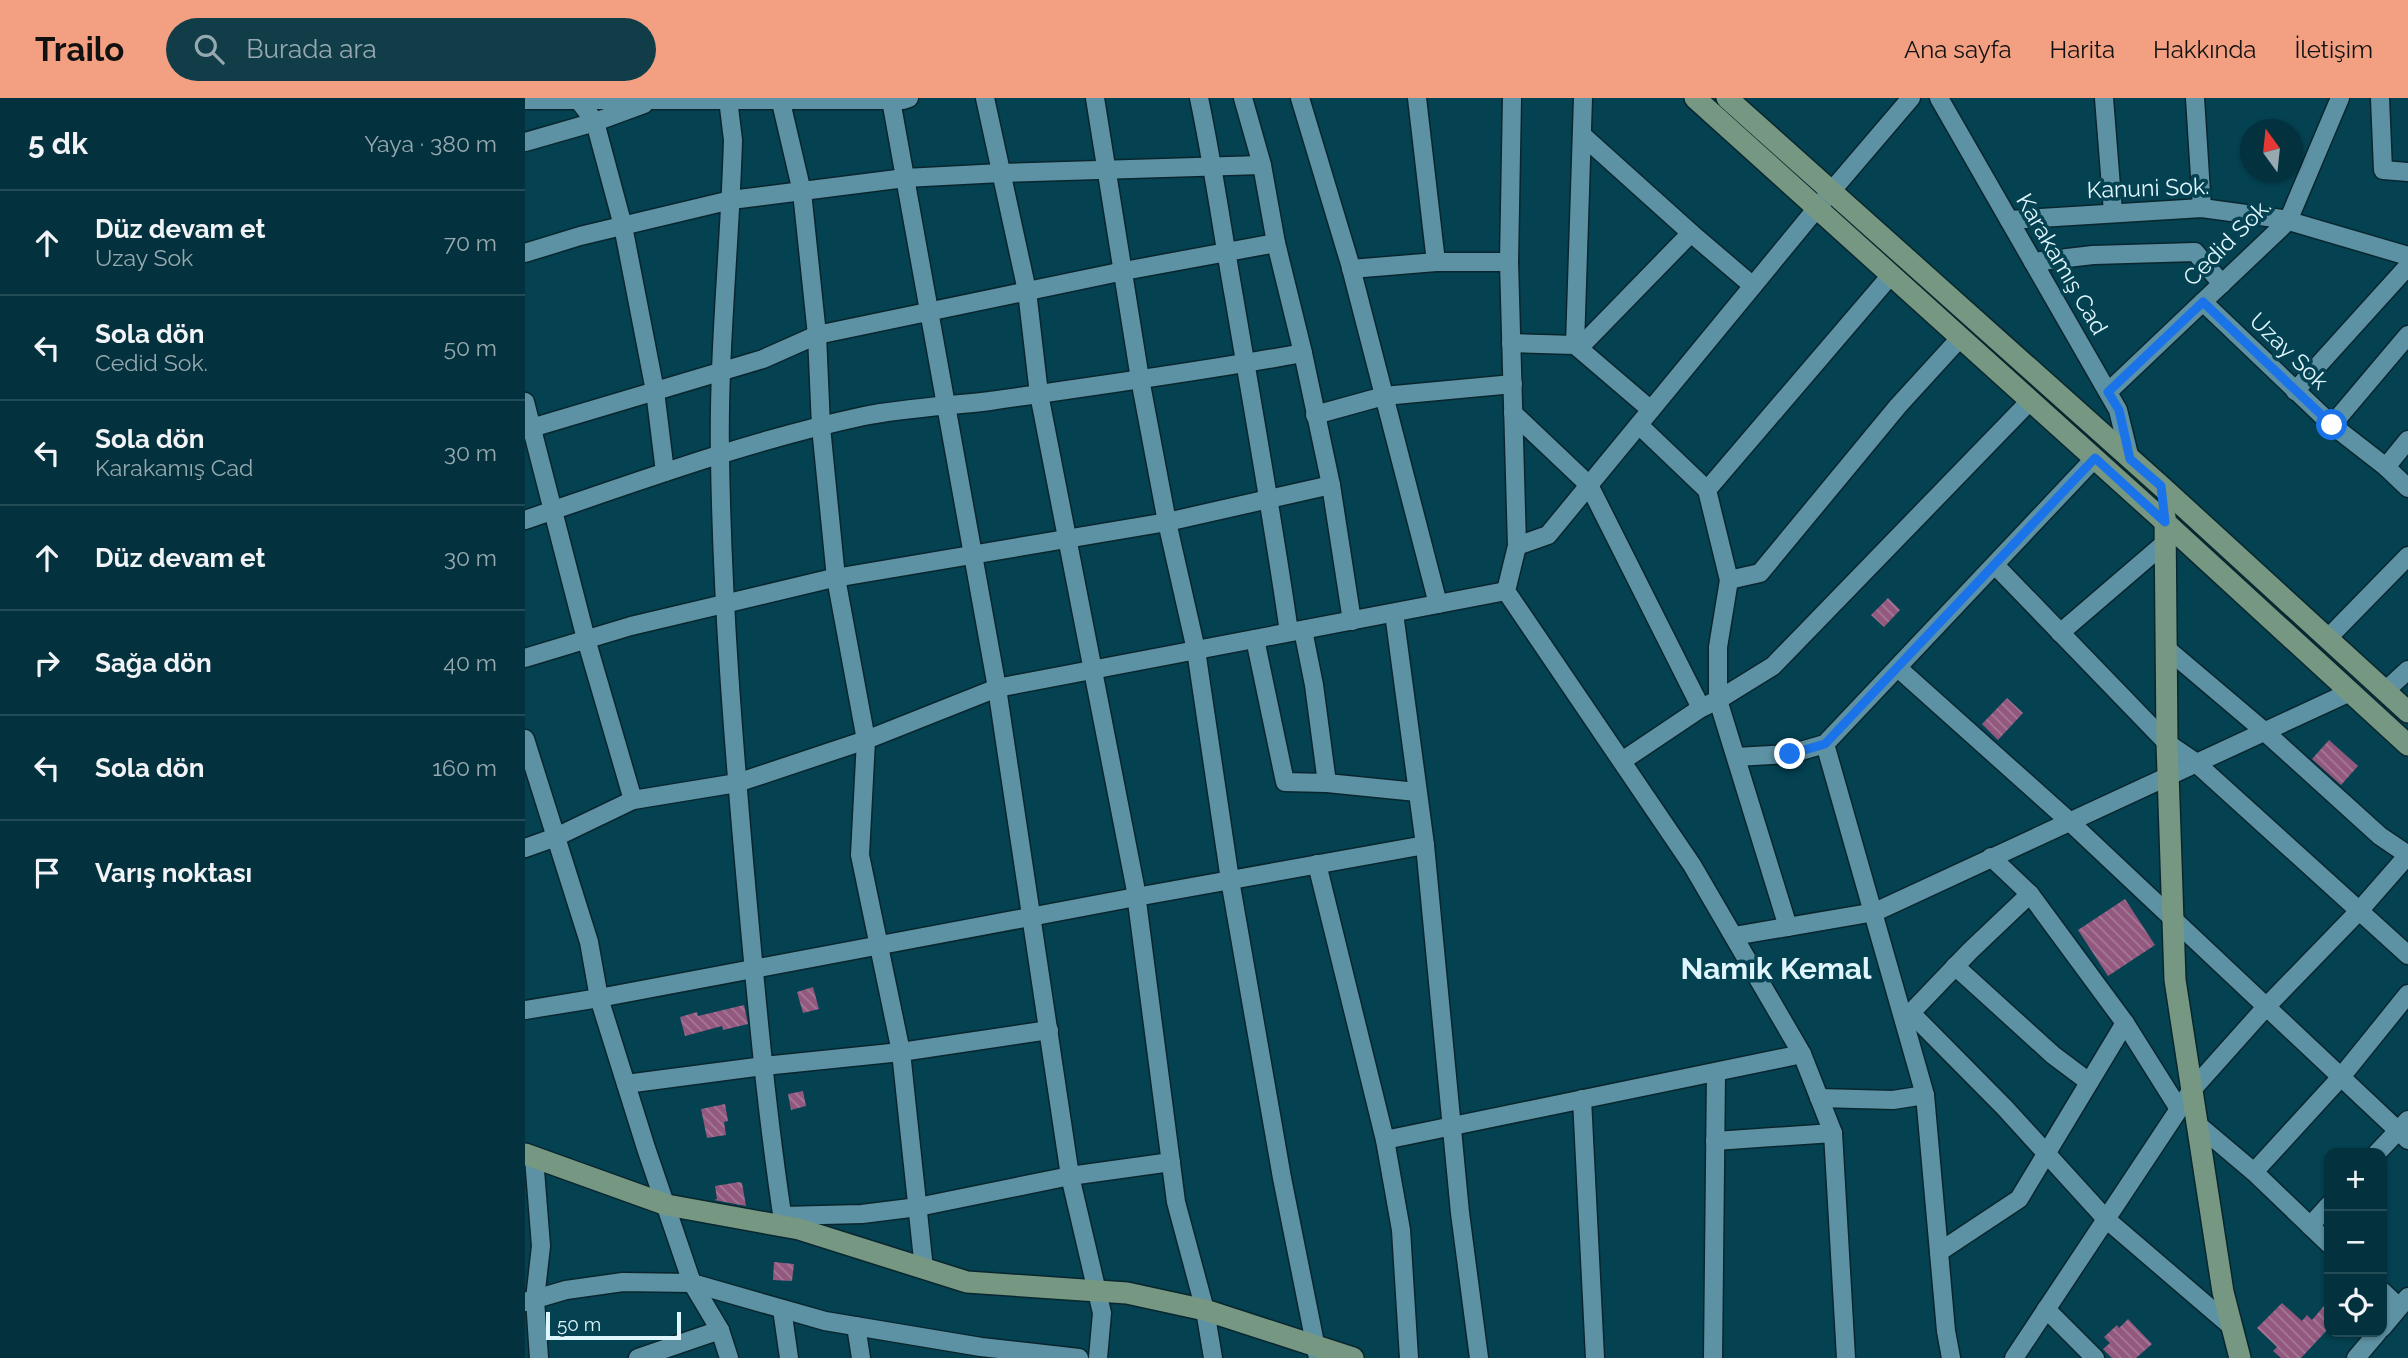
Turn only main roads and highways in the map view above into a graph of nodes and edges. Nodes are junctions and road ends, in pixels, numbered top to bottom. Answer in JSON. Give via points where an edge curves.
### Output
{"nodes":[{"id":1,"x":1695,"y":98,"type":"edge"},
{"id":2,"x":1727,"y":98,"type":"edge"},
{"id":3,"x":2161,"y":486,"type":"junction"},
{"id":4,"x":2165,"y":532,"type":"junction"},
{"id":5,"x":2408,"y":712,"type":"edge"},
{"id":6,"x":2408,"y":745,"type":"edge"},
{"id":7,"x":529,"y":1156,"type":"edge"},
{"id":8,"x":1317,"y":1352,"type":"edge"},
{"id":9,"x":1353,"y":1358,"type":"edge"},
{"id":10,"x":2240,"y":1358,"type":"edge"}],
"edges":[{"from":1,"to":4,"type":"main road","via":[[2095,458]]},
{"from":2,"to":3,"type":"main road"},
{"from":3,"to":4,"type":"main road"},
{"from":3,"to":5,"type":"main road"},
{"from":4,"to":6,"type":"main road"},
{"from":4,"to":10,"type":"main road","via":[[2175,980],[2191,1091],[2187,1116]]},
{"from":7,"to":8,"type":"main road","via":[[667,1205],[783,1221],[967,1282],[1127,1293],[1206,1310]]},
{"from":8,"to":9,"type":"main road"}]}
